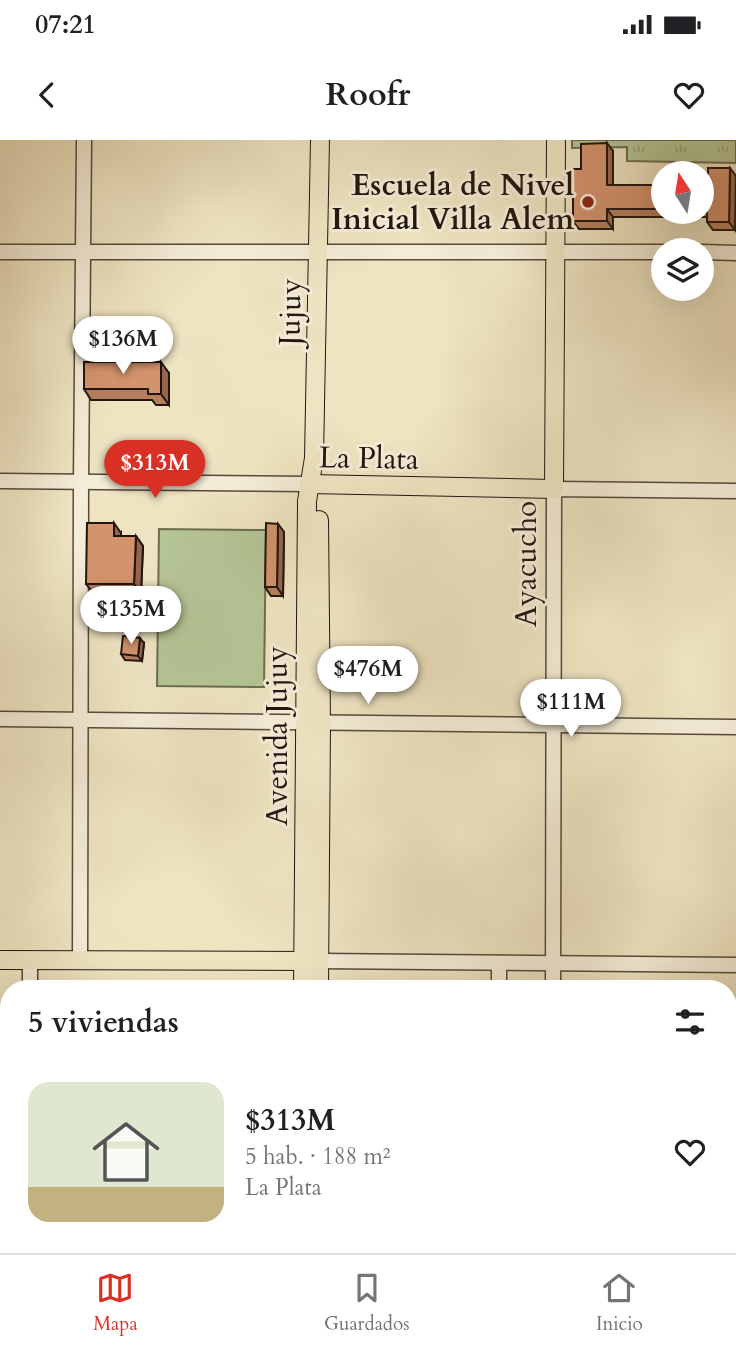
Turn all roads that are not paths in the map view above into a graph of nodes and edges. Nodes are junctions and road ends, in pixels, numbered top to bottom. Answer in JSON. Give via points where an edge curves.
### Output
{"nodes":[{"id":1,"x":84,"y":140,"type":"edge"},
{"id":2,"x":320,"y":140,"type":"edge"},
{"id":3,"x":556,"y":140,"type":"edge"},
{"id":4,"x":0,"y":251,"type":"edge"},
{"id":5,"x":319,"y":251,"type":"junction"},
{"id":6,"x":555,"y":251,"type":"junction"},
{"id":7,"x":83,"y":252,"type":"junction"},
{"id":8,"x":651,"y":252,"type":"edge"},
{"id":9,"x":714,"y":252,"type":"edge"},
{"id":10,"x":736,"y":253,"type":"edge"},
{"id":11,"x":0,"y":481,"type":"edge"},
{"id":12,"x":81,"y":481,"type":"junction"},
{"id":13,"x":314,"y":485,"type":"junction"},
{"id":14,"x":554,"y":489,"type":"junction"},
{"id":15,"x":736,"y":491,"type":"edge"},
{"id":16,"x":0,"y":719,"type":"edge"},
{"id":17,"x":81,"y":720,"type":"junction"},
{"id":18,"x":313,"y":723,"type":"junction"},
{"id":19,"x":554,"y":725,"type":"junction"},
{"id":20,"x":736,"y":727,"type":"edge"},
{"id":21,"x":0,"y":960,"type":"edge"},
{"id":22,"x":80,"y":960,"type":"junction"},
{"id":23,"x":30,"y":961,"type":"junction"},
{"id":24,"x":311,"y":961,"type":"junction"},
{"id":25,"x":499,"y":963,"type":"junction"},
{"id":26,"x":552,"y":963,"type":"junction"},
{"id":27,"x":736,"y":965,"type":"edge"},
{"id":28,"x":30,"y":980,"type":"edge"},
{"id":29,"x":306,"y":980,"type":"edge"},
{"id":30,"x":316,"y":980,"type":"edge"},
{"id":31,"x":499,"y":980,"type":"edge"},
{"id":32,"x":553,"y":980,"type":"edge"}],
"edges":[{"from":1,"to":7,"type":"street"},
{"from":2,"to":5,"type":"main road","name":"Jujuy"},
{"from":3,"to":6,"type":"main road","name":"Ayacucho"},
{"from":4,"to":7,"type":"street"},
{"from":5,"to":6,"type":"street"},
{"from":5,"to":7,"type":"street"},
{"from":5,"to":13,"type":"main road","name":"Jujuy"},
{"from":6,"to":8,"type":"street"},
{"from":6,"to":14,"type":"main road","name":"Ayacucho"},
{"from":7,"to":12,"type":"street"},
{"from":9,"to":10,"type":"street"},
{"from":11,"to":12,"type":"street","name":"La Plata"},
{"from":12,"to":13,"type":"street","name":"La Plata"},
{"from":12,"to":17,"type":"street"},
{"from":13,"to":14,"type":"main road","name":"La Plata"},
{"from":13,"to":18,"type":"main road","name":"Avenida Jujuy"},
{"from":14,"to":15,"type":"street","name":"La Plata"},
{"from":14,"to":19,"type":"street","name":"Ayacucho"},
{"from":16,"to":17,"type":"street"},
{"from":17,"to":18,"type":"street"},
{"from":17,"to":22,"type":"street"},
{"from":18,"to":19,"type":"street"},
{"from":18,"to":24,"type":"main road","name":"Avenida Jujuy"},
{"from":19,"to":20,"type":"street"},
{"from":19,"to":26,"type":"street","name":"Ayacucho"},
{"from":21,"to":23,"type":"main road"},
{"from":22,"to":23,"type":"main road"},
{"from":22,"to":24,"type":"main road"},
{"from":23,"to":28,"type":"street"},
{"from":24,"to":25,"type":"street"},
{"from":24,"to":29,"type":"main road","name":"Avenida Jujuy"},
{"from":24,"to":30,"type":"main road","name":"Avenida Jujuy"},
{"from":25,"to":26,"type":"street"},
{"from":25,"to":31,"type":"street"},
{"from":26,"to":27,"type":"street"},
{"from":26,"to":32,"type":"street","name":"Ayacucho"}]}
